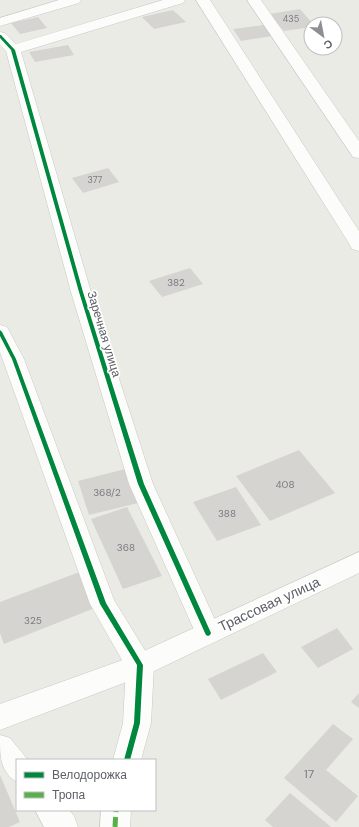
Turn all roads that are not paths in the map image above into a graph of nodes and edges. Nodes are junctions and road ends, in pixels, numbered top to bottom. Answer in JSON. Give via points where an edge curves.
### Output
{"nodes":[{"id":1,"x":74,"y":0,"type":"edge"},
{"id":2,"x":178,"y":0,"type":"edge"},
{"id":3,"x":204,"y":0,"type":"edge"},
{"id":4,"x":254,"y":0,"type":"edge"},
{"id":5,"x":0,"y":22,"type":"edge"},
{"id":6,"x":6,"y":43,"type":"edge"},
{"id":7,"x":359,"y":154,"type":"edge"},
{"id":8,"x":359,"y":245,"type":"edge"},
{"id":9,"x":0,"y":332,"type":"edge"},
{"id":10,"x":359,"y":562,"type":"edge"},
{"id":11,"x":208,"y":633,"type":"junction"},
{"id":12,"x":140,"y":664,"type":"junction"},
{"id":13,"x":0,"y":717,"type":"edge"},
{"id":14,"x":0,"y":748,"type":"edge"},
{"id":15,"x":127,"y":759,"type":"edge"},
{"id":16,"x":16,"y":767,"type":"edge"},
{"id":17,"x":51,"y":811,"type":"edge"},
{"id":18,"x":116,"y":811,"type":"edge"},
{"id":19,"x":63,"y":827,"type":"edge"},
{"id":20,"x":115,"y":827,"type":"edge"}],
"edges":[{"from":1,"to":5,"type":"street"},
{"from":2,"to":6,"type":"street"},
{"from":3,"to":8,"type":"street"},
{"from":4,"to":7,"type":"street"},
{"from":6,"to":11,"type":"street","name":"Заречная улица","via":[[141,484]]},
{"from":9,"to":12,"type":"street","via":[[14,359],[103,604]]},
{"from":10,"to":11,"type":"street","name":"Трассовая улица"},
{"from":11,"to":12,"type":"street","name":"Трассовая улица"},
{"from":12,"to":13,"type":"street","name":"Трассовая улица"},
{"from":12,"to":15,"type":"street","via":[[137,723]]},
{"from":14,"to":16,"type":"street"},
{"from":17,"to":19,"type":"street"},
{"from":18,"to":20,"type":"street"}]}
